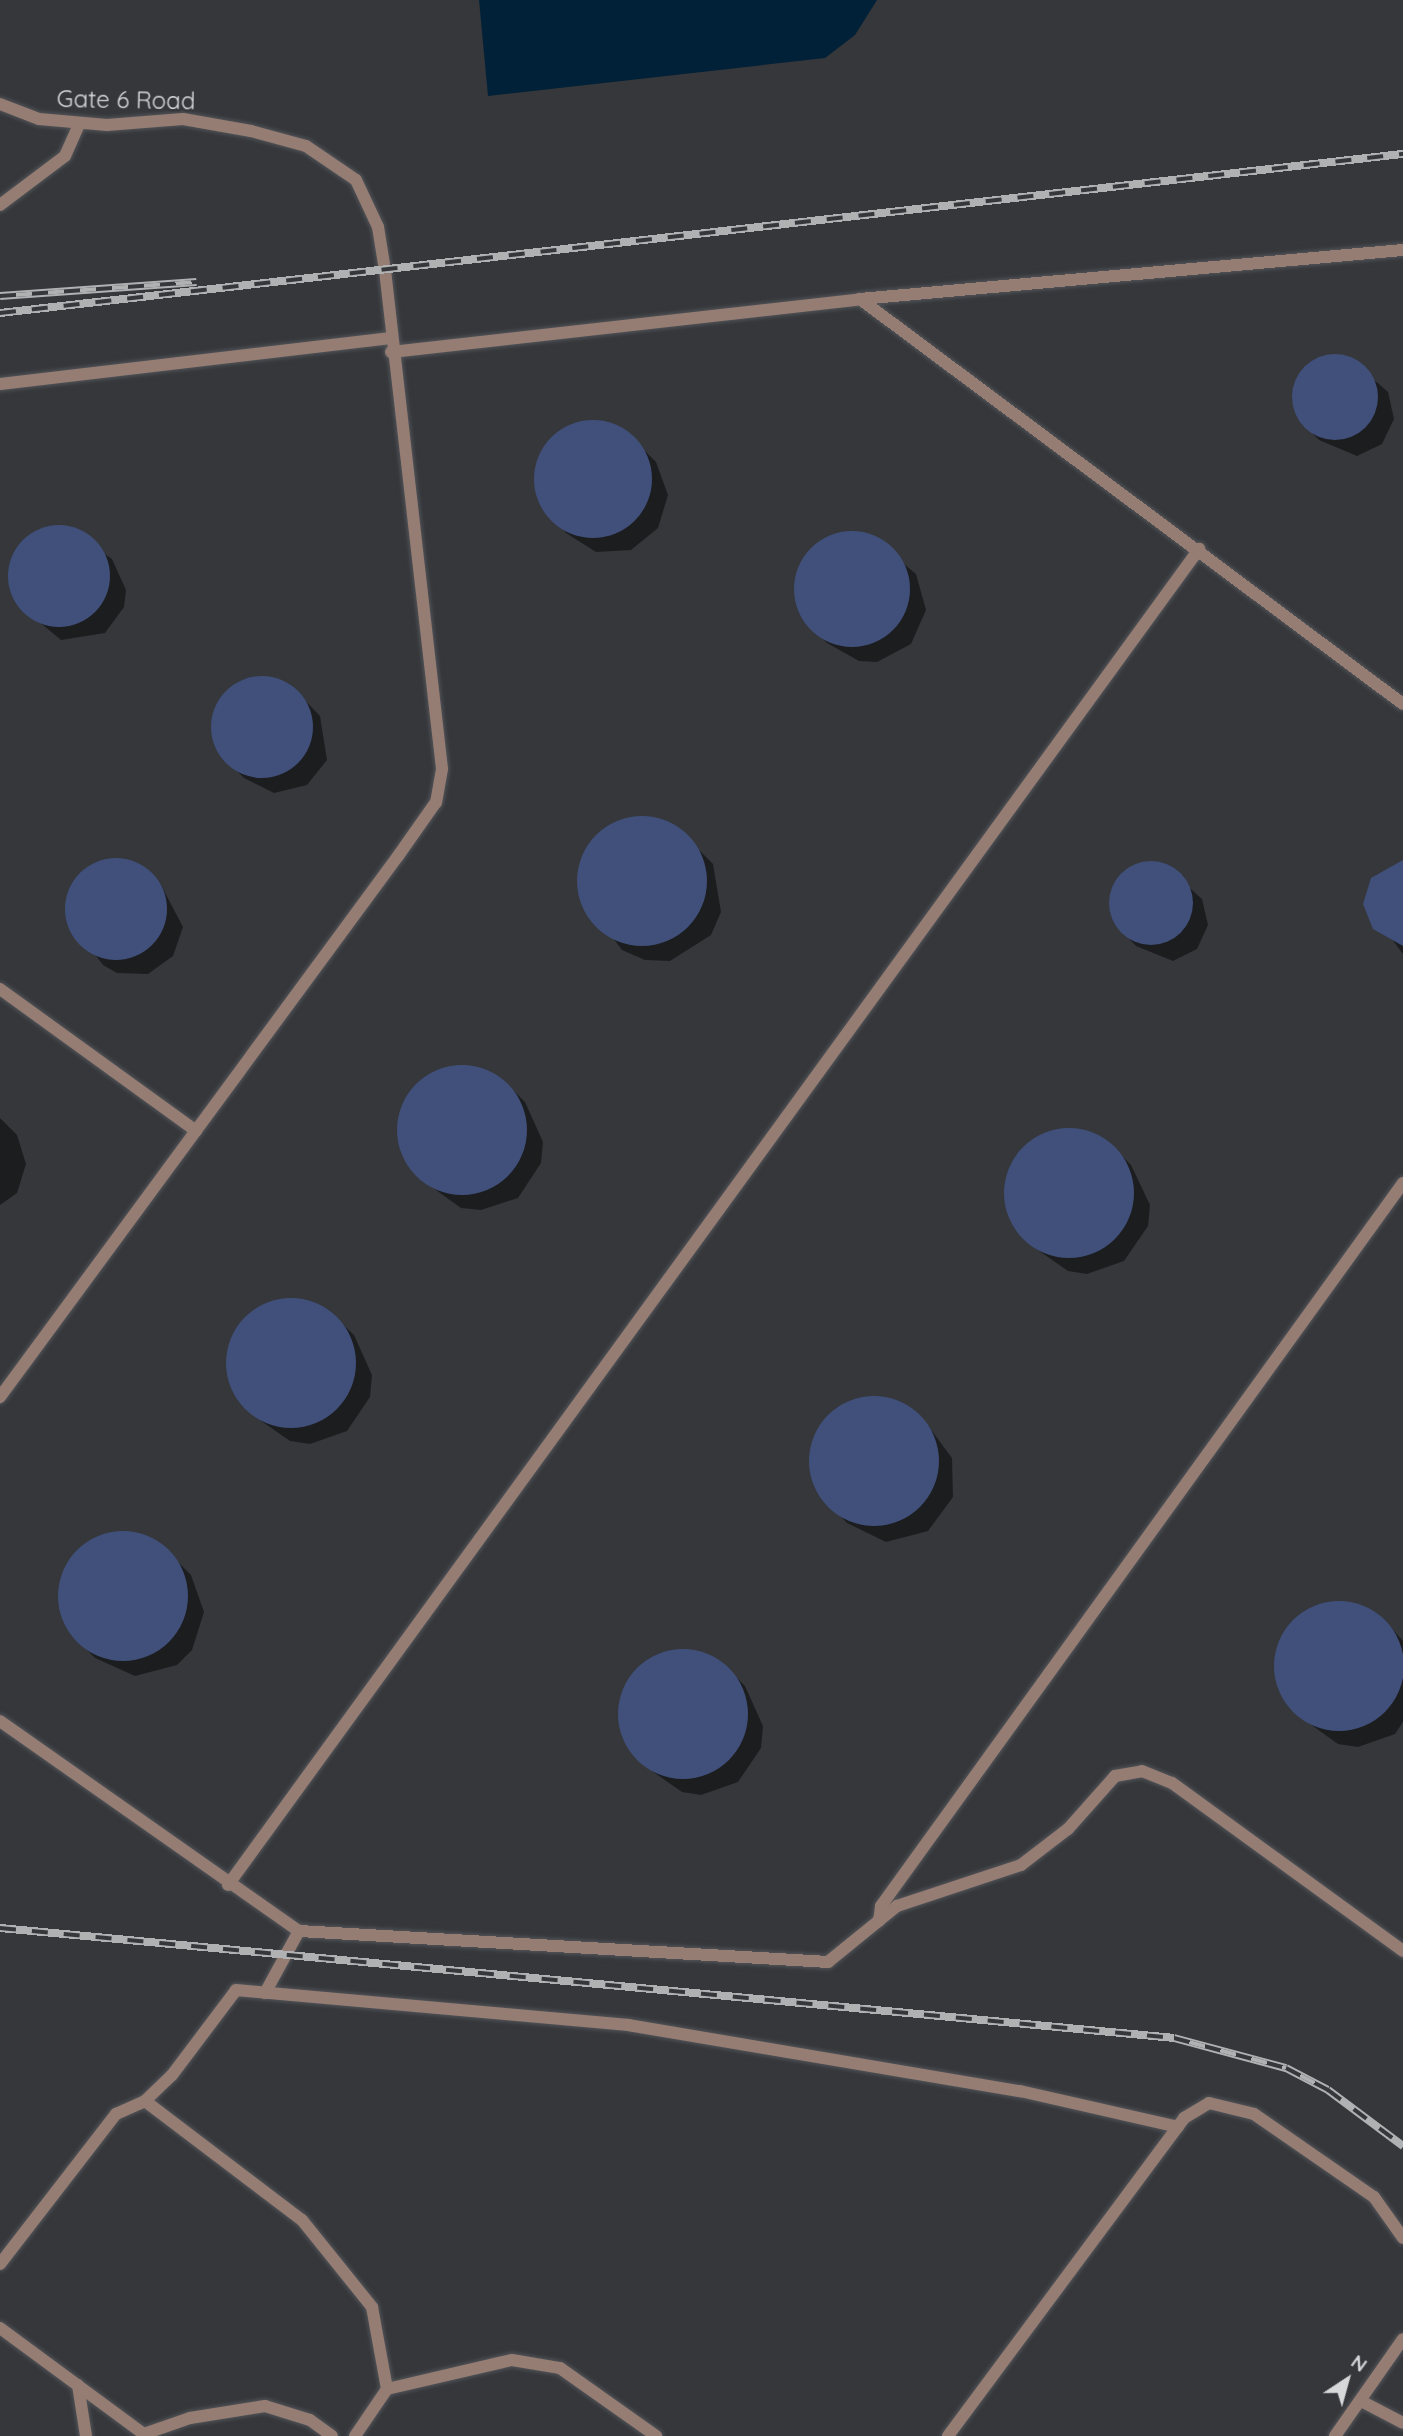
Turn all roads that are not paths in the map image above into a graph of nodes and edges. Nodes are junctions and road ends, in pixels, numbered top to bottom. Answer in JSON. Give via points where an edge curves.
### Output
{"nodes":[{"id":1,"x":0,"y":104,"type":"edge"},
{"id":2,"x":80,"y":123,"type":"junction"},
{"id":3,"x":0,"y":205,"type":"edge"},
{"id":4,"x":1403,"y":250,"type":"edge"},
{"id":5,"x":860,"y":299,"type":"junction"},
{"id":6,"x":389,"y":338,"type":"junction"},
{"id":7,"x":391,"y":352,"type":"junction"},
{"id":8,"x":0,"y":384,"type":"edge"},
{"id":9,"x":1199,"y":549,"type":"junction"},
{"id":10,"x":1403,"y":704,"type":"edge"},
{"id":11,"x":0,"y":989,"type":"edge"},
{"id":12,"x":196,"y":1131,"type":"junction"},
{"id":13,"x":1403,"y":1183,"type":"edge"},
{"id":14,"x":0,"y":1397,"type":"edge"},
{"id":15,"x":0,"y":1721,"type":"edge"},
{"id":16,"x":228,"y":1885,"type":"junction"},
{"id":17,"x":879,"y":1921,"type":"junction"},
{"id":18,"x":299,"y":1931,"type":"junction"},
{"id":19,"x":1403,"y":1951,"type":"edge"},
{"id":20,"x":265,"y":1993,"type":"junction"},
{"id":21,"x":145,"y":2101,"type":"junction"},
{"id":22,"x":1178,"y":2127,"type":"junction"},
{"id":23,"x":1403,"y":2238,"type":"edge"},
{"id":24,"x":0,"y":2264,"type":"edge"},
{"id":25,"x":0,"y":2328,"type":"edge"},
{"id":26,"x":1403,"y":2339,"type":"edge"},
{"id":27,"x":78,"y":2385,"type":"junction"},
{"id":28,"x":387,"y":2389,"type":"junction"},
{"id":29,"x":1361,"y":2401,"type":"junction"},
{"id":30,"x":1403,"y":2423,"type":"edge"},
{"id":31,"x":143,"y":2435,"type":"edge"},
{"id":32,"x":653,"y":2435,"type":"edge"},
{"id":33,"x":86,"y":2436,"type":"edge"},
{"id":34,"x":332,"y":2436,"type":"edge"},
{"id":35,"x":355,"y":2436,"type":"edge"},
{"id":36,"x":948,"y":2436,"type":"edge"},
{"id":37,"x":1335,"y":2436,"type":"edge"}],
"edges":[{"from":1,"to":2,"type":"lane","name":"Gate 6 Road","via":[[40,119]]},
{"from":2,"to":3,"type":"lane","via":[[65,156]]},
{"from":2,"to":6,"type":"lane","name":"Gate 6 Road","via":[[183,119],[306,146],[356,180],[378,227]]},
{"from":4,"to":5,"type":"lane"},
{"from":5,"to":7,"type":"lane"},
{"from":5,"to":9,"type":"lane"},
{"from":6,"to":7,"type":"lane","name":"Gate 6 Road"},
{"from":6,"to":8,"type":"lane"},
{"from":7,"to":12,"type":"lane","name":"Gate 6 Road","via":[[442,769],[436,802]]},
{"from":9,"to":10,"type":"lane"},
{"from":9,"to":16,"type":"lane"},
{"from":11,"to":12,"type":"lane"},
{"from":12,"to":14,"type":"lane","name":"Gate 6 Road"},
{"from":13,"to":17,"type":"lane","via":[[890,1895]]},
{"from":15,"to":16,"type":"lane"},
{"from":16,"to":18,"type":"lane"},
{"from":17,"to":18,"type":"lane","via":[[828,1962]]},
{"from":17,"to":19,"type":"lane","via":[[897,1906],[1021,1865],[1068,1829],[1115,1776],[1143,1770],[1172,1783]]},
{"from":18,"to":20,"type":"lane"},
{"from":20,"to":21,"type":"lane","via":[[236,1990]]},
{"from":20,"to":22,"type":"lane","via":[[628,2025],[1020,2091]]},
{"from":21,"to":24,"type":"lane","via":[[116,2114]]},
{"from":21,"to":28,"type":"lane","via":[[302,2220],[372,2307]]},
{"from":22,"to":23,"type":"lane","via":[[1209,2103],[1254,2114],[1374,2197]]},
{"from":22,"to":36,"type":"lane"},
{"from":25,"to":27,"type":"lane"},
{"from":26,"to":29,"type":"lane"},
{"from":27,"to":31,"type":"lane"},
{"from":27,"to":33,"type":"lane"},
{"from":28,"to":32,"type":"lane","via":[[512,2360],[548,2366]]},
{"from":28,"to":35,"type":"lane"},
{"from":29,"to":30,"type":"lane"},
{"from":29,"to":37,"type":"lane"},
{"from":31,"to":34,"type":"lane","via":[[190,2418],[265,2406],[310,2420]]}]}
